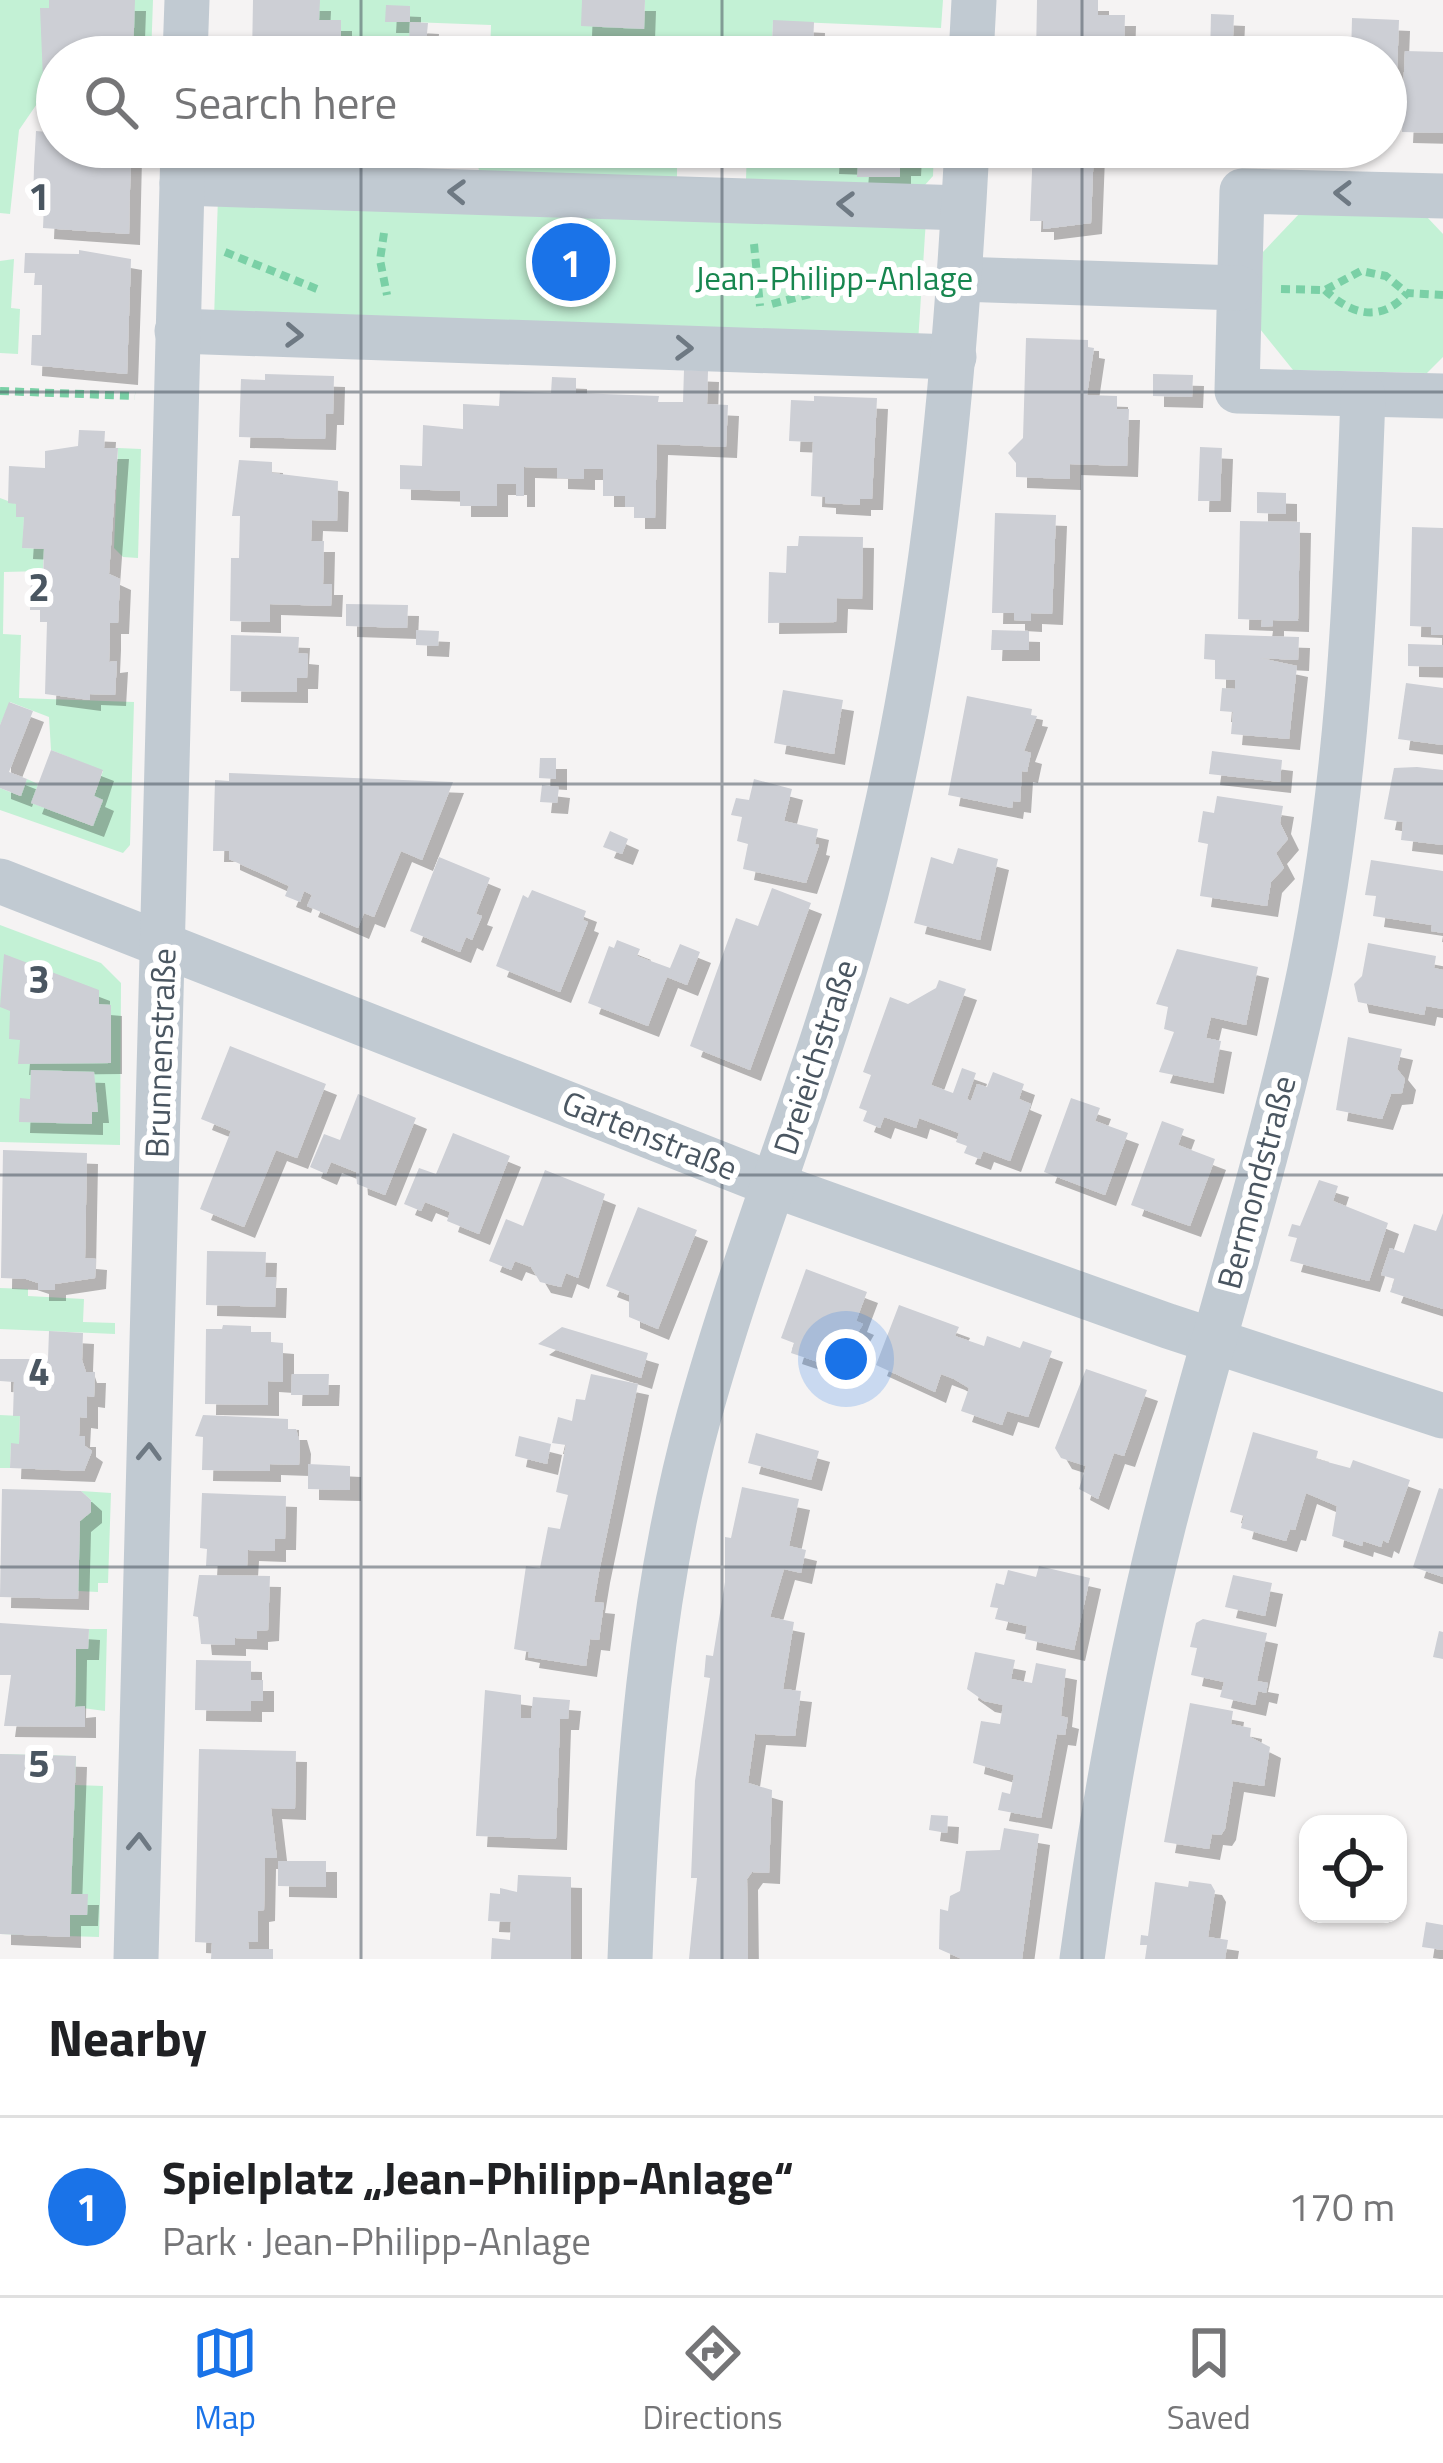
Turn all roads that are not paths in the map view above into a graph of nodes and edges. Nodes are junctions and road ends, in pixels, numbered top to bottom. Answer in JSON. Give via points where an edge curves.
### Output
{"nodes":[{"id":1,"x":187,"y":0,"type":"edge"},
{"id":2,"x":974,"y":0,"type":"edge"},
{"id":3,"x":186,"y":36,"type":"edge"},
{"id":4,"x":972,"y":36,"type":"edge"},
{"id":5,"x":182,"y":168,"type":"edge"},
{"id":6,"x":236,"y":168,"type":"edge"},
{"id":7,"x":966,"y":168,"type":"edge"},
{"id":8,"x":1443,"y":196,"type":"edge"},
{"id":9,"x":963,"y":208,"type":"junction"},
{"id":10,"x":959,"y":279,"type":"junction"},
{"id":11,"x":1251,"y":288,"type":"junction"},
{"id":12,"x":178,"y":331,"type":"junction"},
{"id":13,"x":954,"y":357,"type":"junction"},
{"id":14,"x":1363,"y":394,"type":"junction"},
{"id":15,"x":1443,"y":397,"type":"edge"},
{"id":16,"x":0,"y":881,"type":"edge"},
{"id":17,"x":163,"y":941,"type":"junction"},
{"id":18,"x":774,"y":1185,"type":"junction"},
{"id":19,"x":1212,"y":1341,"type":"junction"},
{"id":20,"x":1443,"y":1416,"type":"edge"},
{"id":21,"x":136,"y":1959,"type":"edge"},
{"id":22,"x":631,"y":1959,"type":"edge"},
{"id":23,"x":1082,"y":1959,"type":"edge"}],
"edges":[{"from":1,"to":3,"type":"street"},
{"from":2,"to":4,"type":"street"},
{"from":5,"to":12,"type":"street","name":"Brunnenstraße"},
{"from":9,"to":6,"type":"street","one_way":true},
{"from":7,"to":9,"type":"street","name":"Dreieichstraße"},
{"from":8,"to":11,"type":"street","one_way":true,"via":[[1242,191]]},
{"from":9,"to":10,"type":"street","name":"Dreieichstraße"},
{"from":10,"to":11,"type":"street"},
{"from":10,"to":13,"type":"street","name":"Dreieichstraße"},
{"from":11,"to":14,"type":"street","via":[[1237,391]]},
{"from":12,"to":13,"type":"street","one_way":true},
{"from":12,"to":17,"type":"street","name":"Brunnenstraße"},
{"from":13,"to":18,"type":"street","name":"Dreieichstraße","via":[[883,821]]},
{"from":14,"to":15,"type":"street"},
{"from":14,"to":19,"type":"street","name":"Bermondstraße","via":[[1354,636],[1331,853],[1274,1123]]},
{"from":16,"to":17,"type":"street","name":"Gartenstraße"},
{"from":17,"to":18,"type":"street","name":"Gartenstraße"},
{"from":21,"to":17,"type":"street","name":"Brunnenstraße","one_way":true},
{"from":18,"to":19,"type":"street","name":"Gartenstraße"},
{"from":18,"to":22,"type":"street","name":"Dreieichstraße","via":[[709,1382],[664,1570],[643,1727]]},
{"from":19,"to":20,"type":"street","name":"Gartenstraße"},
{"from":19,"to":23,"type":"street","name":"Bermondstraße","via":[[1140,1628]]}]}
